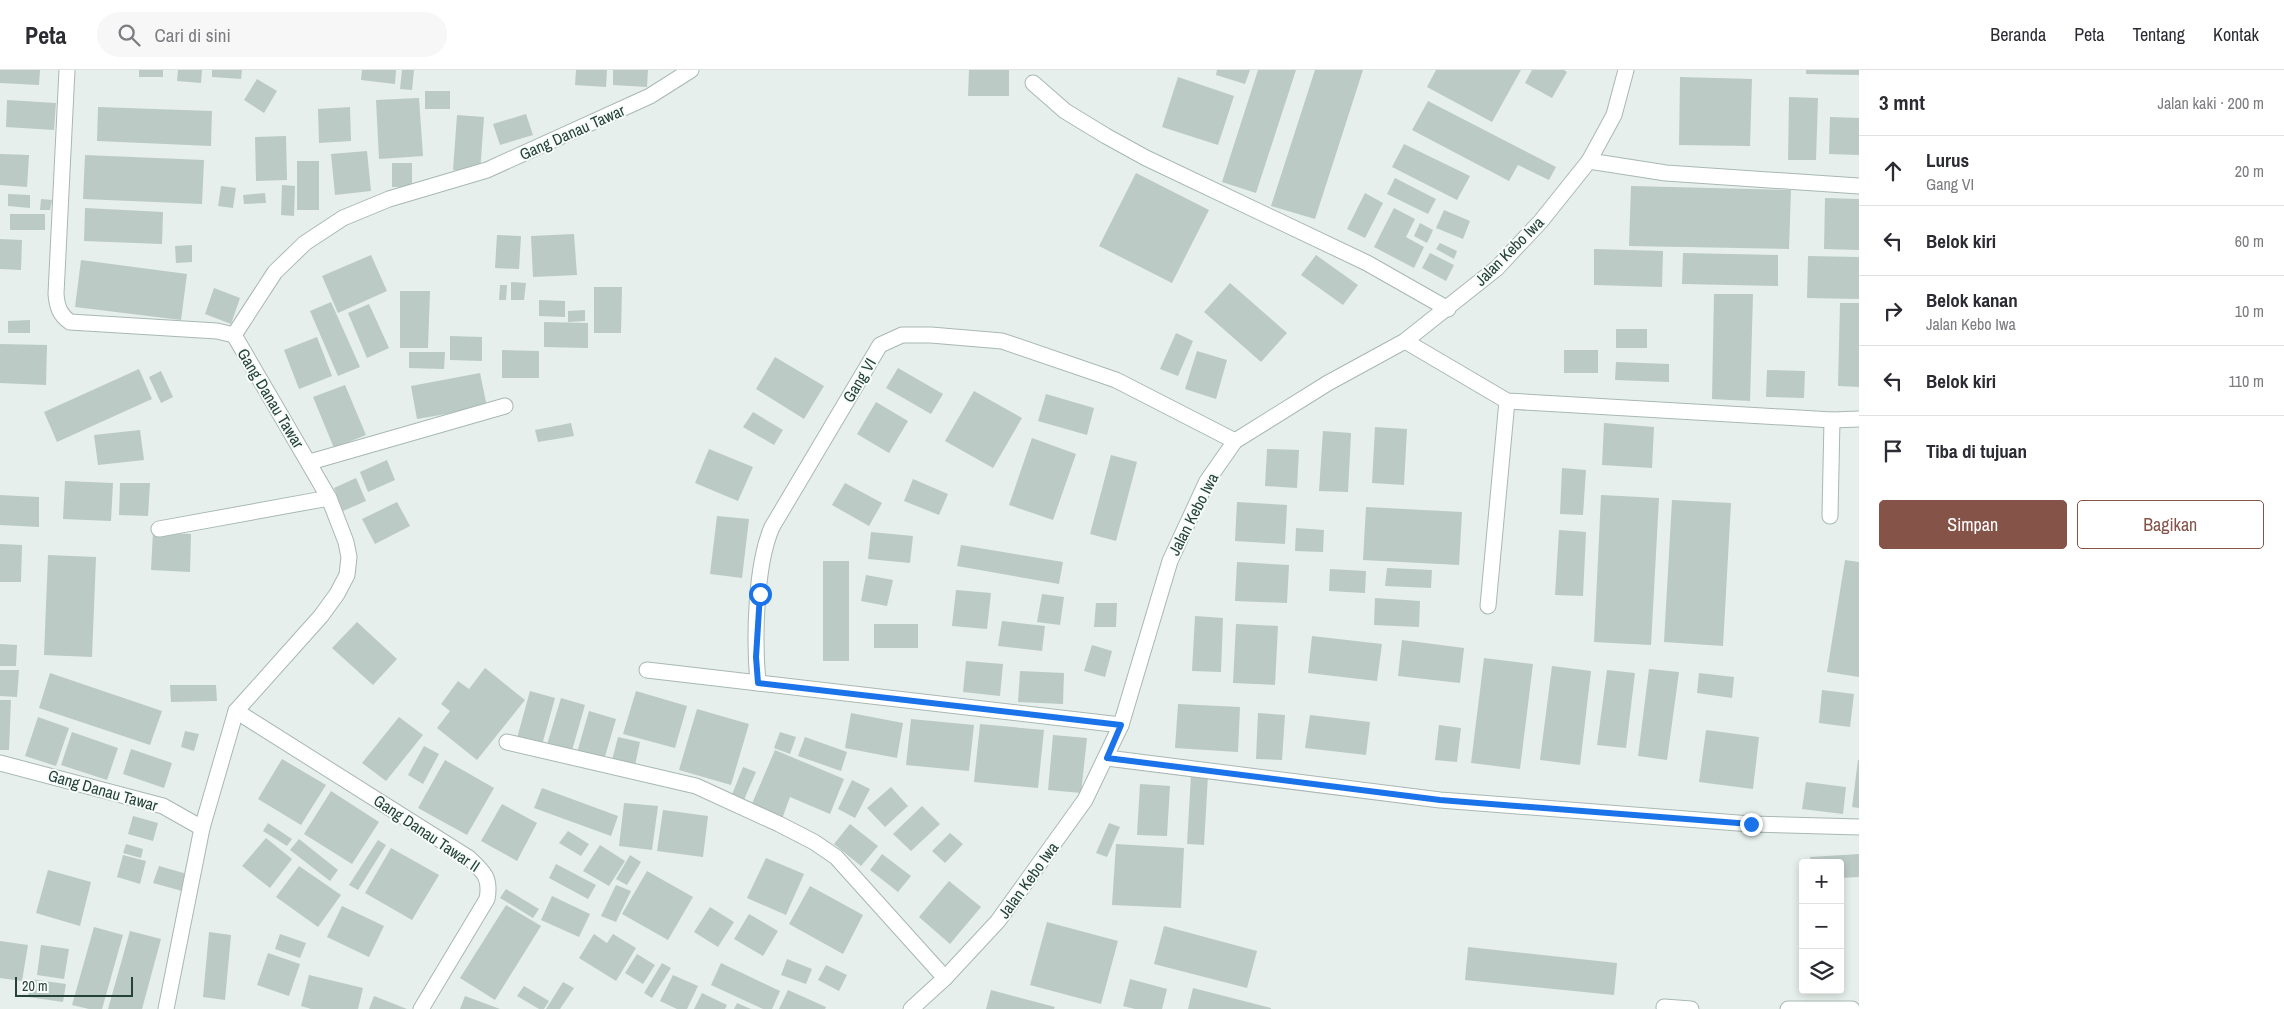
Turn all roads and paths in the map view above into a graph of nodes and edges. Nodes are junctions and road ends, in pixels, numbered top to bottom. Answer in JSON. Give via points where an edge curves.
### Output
{"nodes":[{"id":1,"x":67,"y":70,"type":"edge"},
{"id":2,"x":691,"y":70,"type":"edge"},
{"id":3,"x":1626,"y":70,"type":"edge"},
{"id":4,"x":1033,"y":83,"type":"dead end"},
{"id":5,"x":1589,"y":161,"type":"junction"},
{"id":6,"x":1859,"y":186,"type":"edge"},
{"id":7,"x":1448,"y":309,"type":"junction"},
{"id":8,"x":234,"y":335,"type":"junction"},
{"id":9,"x":1405,"y":341,"type":"junction"},
{"id":10,"x":1507,"y":401,"type":"junction"},
{"id":11,"x":505,"y":406,"type":"dead end"},
{"id":12,"x":1859,"y":419,"type":"edge"},
{"id":13,"x":1832,"y":420,"type":"junction"},
{"id":14,"x":1235,"y":441,"type":"junction"},
{"id":15,"x":310,"y":462,"type":"junction"},
{"id":16,"x":329,"y":498,"type":"junction"},
{"id":17,"x":1830,"y":516,"type":"dead end"},
{"id":18,"x":159,"y":529,"type":"dead end"},
{"id":19,"x":1488,"y":606,"type":"dead end"},
{"id":20,"x":647,"y":670,"type":"dead end"},
{"id":21,"x":758,"y":683,"type":"junction"},
{"id":22,"x":236,"y":711,"type":"junction"},
{"id":23,"x":1121,"y":725,"type":"junction"},
{"id":24,"x":507,"y":742,"type":"dead end"},
{"id":25,"x":1107,"y":758,"type":"junction"},
{"id":26,"x":0,"y":763,"type":"edge"},
{"id":27,"x":1859,"y":827,"type":"edge"},
{"id":28,"x":202,"y":828,"type":"junction"},
{"id":29,"x":944,"y":978,"type":"junction"},
{"id":30,"x":1664,"y":1007,"type":"dead end"},
{"id":31,"x":166,"y":1009,"type":"edge"},
{"id":32,"x":421,"y":1009,"type":"edge"},
{"id":33,"x":911,"y":1009,"type":"edge"},
{"id":34,"x":1691,"y":1009,"type":"edge"},
{"id":35,"x":1788,"y":1009,"type":"edge"},
{"id":36,"x":1852,"y":1009,"type":"edge"}],
"edges":[{"from":1,"to":8,"type":"street","via":[[56,294],[60,312],[70,322],[217,331]]},
{"from":2,"to":8,"type":"street","name":"Gang Danau Tawar","via":[[650,96],[487,170],[390,199],[343,218],[305,243],[275,272]]},
{"from":3,"to":5,"type":"street","name":"Jalan Kebo Iwa","via":[[1614,114]]},
{"from":4,"to":7,"type":"street","via":[[1065,111],[1114,140],[1367,263]]},
{"from":5,"to":6,"type":"street","via":[[1666,172]]},
{"from":5,"to":7,"type":"street","name":"Jalan Kebo Iwa","via":[[1541,221],[1497,268]]},
{"from":7,"to":9,"type":"street","name":"Jalan Kebo Iwa"},
{"from":8,"to":15,"type":"street","name":"Gang Danau Tawar"},
{"from":9,"to":10,"type":"street"},
{"from":9,"to":14,"type":"street","name":"Jalan Kebo Iwa","via":[[1328,383]]},
{"from":10,"to":13,"type":"street"},
{"from":10,"to":19,"type":"street"},
{"from":11,"to":15,"type":"street"},
{"from":12,"to":13,"type":"street"},
{"from":13,"to":17,"type":"street"},
{"from":14,"to":21,"type":"street","name":"Gang VI","via":[[1116,380],[1002,341],[902,335],[880,345],[764,545],[756,657]]},
{"from":14,"to":23,"type":"street","name":"Jalan Kebo Iwa","via":[[1207,481],[1170,561]]},
{"from":15,"to":16,"type":"street","name":"Gang Danau Tawar"},
{"from":16,"to":18,"type":"street"},
{"from":16,"to":22,"type":"street","name":"Gang Danau Tawar","via":[[346,542],[349,557],[347,575],[321,616]]},
{"from":20,"to":21,"type":"street"},
{"from":21,"to":23,"type":"street"},
{"from":22,"to":28,"type":"street","name":"Gang Danau Tawar"},
{"from":22,"to":32,"type":"street","name":"Gang Danau Tawar II","via":[[469,858],[485,873],[489,887],[487,899]]},
{"from":23,"to":25,"type":"street","name":"Jalan Kebo Iwa"},
{"from":24,"to":29,"type":"street","via":[[696,786],[814,842],[836,857]]},
{"from":25,"to":27,"type":"street","via":[[1440,800],[1751,824]]},
{"from":25,"to":29,"type":"street","name":"Jalan Kebo Iwa","via":[[1085,800],[998,921]]},
{"from":26,"to":28,"type":"street","name":"Gang Danau Tawar","via":[[162,806]]},
{"from":28,"to":31,"type":"street","name":"Gang Danau Tawar"},
{"from":29,"to":33,"type":"street","name":"Jalan Kebo Iwa"},
{"from":30,"to":34,"type":"street"},
{"from":35,"to":36,"type":"street"}]}
